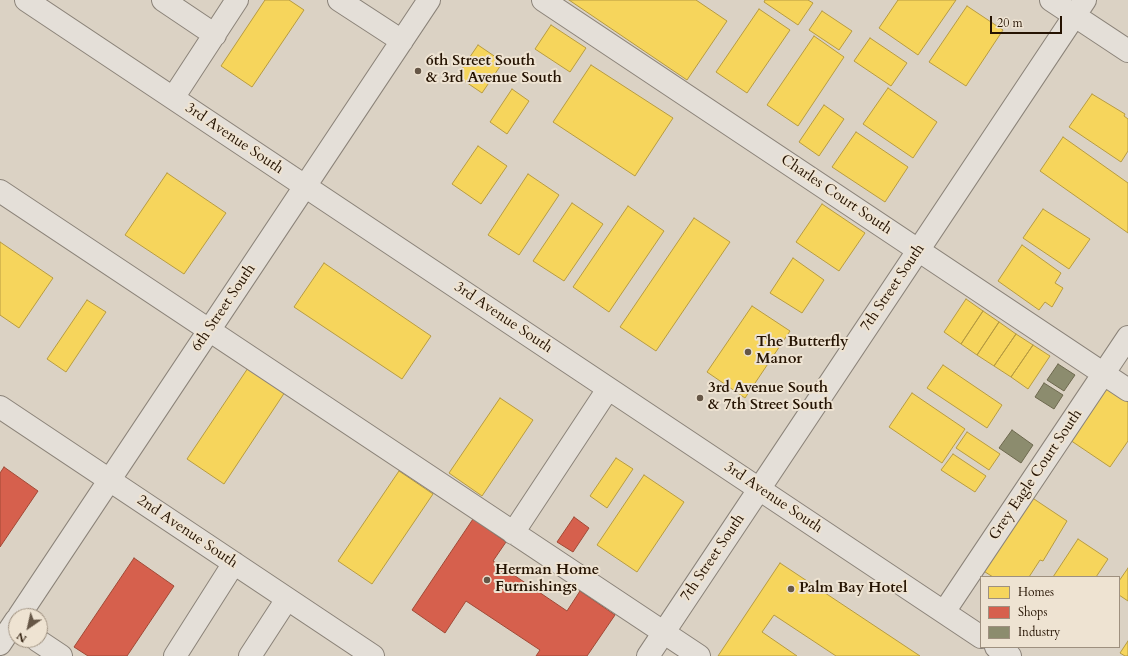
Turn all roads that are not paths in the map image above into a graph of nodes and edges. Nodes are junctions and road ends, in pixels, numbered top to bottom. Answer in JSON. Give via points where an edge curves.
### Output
{"nodes":[{"id":1,"x":26,"y":0,"type":"edge"},
{"id":2,"x":163,"y":0,"type":"edge"},
{"id":3,"x":237,"y":0,"type":"edge"},
{"id":4,"x":339,"y":0,"type":"edge"},
{"id":5,"x":429,"y":0,"type":"edge"},
{"id":6,"x":543,"y":0,"type":"edge"},
{"id":7,"x":1051,"y":0,"type":"edge"},
{"id":8,"x":1080,"y":8,"type":"edge"},
{"id":9,"x":215,"y":35,"type":"junction"},
{"id":10,"x":402,"y":41,"type":"junction"},
{"id":11,"x":1128,"y":51,"type":"edge"},
{"id":12,"x":173,"y":98,"type":"junction"},
{"id":13,"x":305,"y":186,"type":"junction"},
{"id":14,"x":0,"y":191,"type":"edge"},
{"id":15,"x":918,"y":250,"type":"junction"},
{"id":16,"x":209,"y":330,"type":"junction"},
{"id":17,"x":1128,"y":337,"type":"edge"},
{"id":18,"x":1104,"y":374,"type":"junction"},
{"id":19,"x":608,"y":389,"type":"junction"},
{"id":20,"x":1128,"y":390,"type":"edge"},
{"id":21,"x":2,"y":413,"type":"edge"},
{"id":22,"x":109,"y":480,"type":"junction"},
{"id":23,"x":759,"y":489,"type":"junction"},
{"id":24,"x":513,"y":533,"type":"junction"},
{"id":25,"x":234,"y":563,"type":"junction"},
{"id":26,"x":287,"y":599,"type":"junction"},
{"id":27,"x":21,"y":608,"type":"edge"},
{"id":28,"x":944,"y":612,"type":"junction"},
{"id":29,"x":8,"y":629,"type":"edge"},
{"id":30,"x":663,"y":633,"type":"junction"},
{"id":31,"x":980,"y":636,"type":"edge"},
{"id":32,"x":0,"y":644,"type":"edge"},
{"id":33,"x":48,"y":647,"type":"edge"},
{"id":34,"x":998,"y":648,"type":"edge"},
{"id":35,"x":61,"y":656,"type":"edge"},
{"id":36,"x":174,"y":656,"type":"edge"},
{"id":37,"x":250,"y":656,"type":"edge"},
{"id":38,"x":373,"y":656,"type":"edge"},
{"id":39,"x":648,"y":656,"type":"edge"},
{"id":40,"x":698,"y":656,"type":"edge"},
{"id":41,"x":1010,"y":656,"type":"edge"}],
"edges":[{"from":1,"to":12,"type":"street","name":"3rd Avenue South"},
{"from":2,"to":9,"type":"street"},
{"from":3,"to":9,"type":"street"},
{"from":4,"to":10,"type":"street"},
{"from":5,"to":10,"type":"street","name":"6th Street South"},
{"from":6,"to":15,"type":"street","name":"Charles Court South"},
{"from":7,"to":8,"type":"street"},
{"from":8,"to":11,"type":"street"},
{"from":8,"to":15,"type":"street","name":"7th Street South"},
{"from":9,"to":12,"type":"street"},
{"from":10,"to":13,"type":"street","name":"6th Street South"},
{"from":12,"to":13,"type":"street","name":"3rd Avenue South"},
{"from":13,"to":16,"type":"street","name":"6th Street South"},
{"from":13,"to":19,"type":"street","name":"3rd Avenue South"},
{"from":14,"to":16,"type":"street"},
{"from":15,"to":18,"type":"street","name":"Charles Court South"},
{"from":15,"to":23,"type":"street","name":"7th Street South"},
{"from":16,"to":22,"type":"street","name":"6th Street South"},
{"from":16,"to":24,"type":"street"},
{"from":17,"to":18,"type":"street","name":"Grey Eagle Court South"},
{"from":18,"to":20,"type":"street","name":"Charles Court South"},
{"from":18,"to":28,"type":"street","name":"Grey Eagle Court South"},
{"from":19,"to":23,"type":"street","name":"3rd Avenue South"},
{"from":19,"to":24,"type":"street"},
{"from":21,"to":22,"type":"street","name":"2nd Avenue South"},
{"from":22,"to":25,"type":"street","name":"2nd Avenue South"},
{"from":22,"to":27,"type":"street","name":"6th Street South"},
{"from":23,"to":28,"type":"street","name":"3rd Avenue South"},
{"from":23,"to":30,"type":"street","name":"7th Street South"},
{"from":24,"to":30,"type":"street"},
{"from":25,"to":26,"type":"street","name":"2nd Avenue South"},
{"from":25,"to":36,"type":"street"},
{"from":26,"to":37,"type":"street"},
{"from":26,"to":38,"type":"street","name":"2nd Avenue South"},
{"from":28,"to":31,"type":"street","name":"3rd Avenue South"},
{"from":29,"to":32,"type":"street","name":"6th Street South"},
{"from":30,"to":39,"type":"street","name":"7th Street South"},
{"from":30,"to":40,"type":"street"},
{"from":33,"to":35,"type":"street"},
{"from":34,"to":41,"type":"street"}]}
